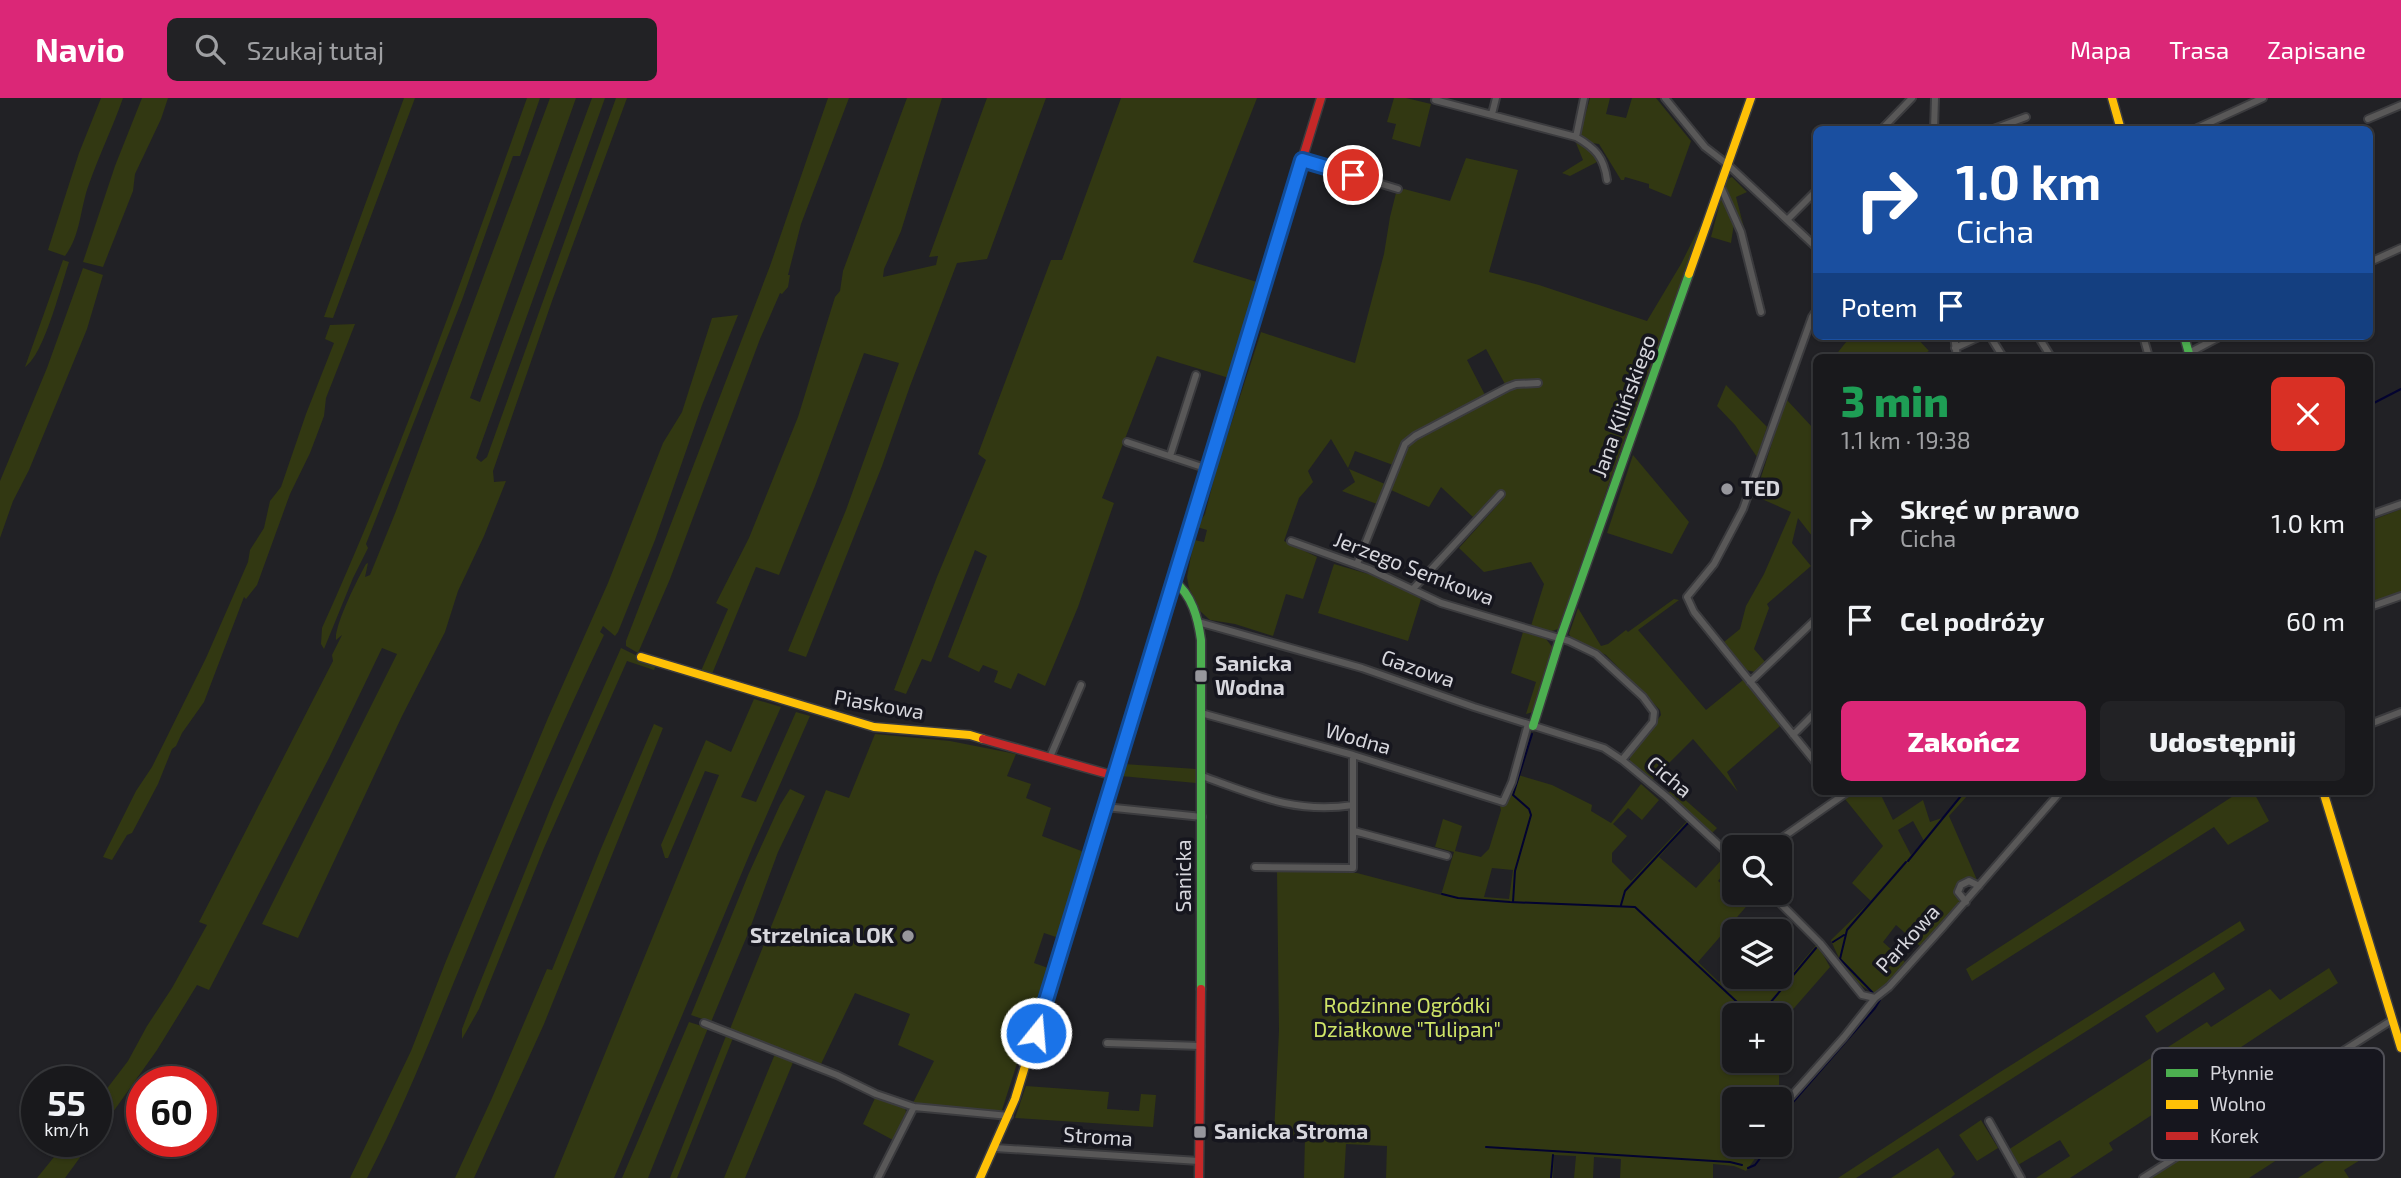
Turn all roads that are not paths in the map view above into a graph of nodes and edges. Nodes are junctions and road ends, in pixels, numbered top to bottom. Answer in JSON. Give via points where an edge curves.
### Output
{"nodes":[{"id":1,"x":1321,"y":98,"type":"edge"},
{"id":2,"x":1496,"y":98,"type":"edge"},
{"id":3,"x":1584,"y":98,"type":"edge"},
{"id":4,"x":1665,"y":98,"type":"edge"},
{"id":5,"x":1751,"y":98,"type":"edge"},
{"id":6,"x":1912,"y":98,"type":"edge"},
{"id":7,"x":1935,"y":98,"type":"edge"},
{"id":8,"x":2112,"y":98,"type":"edge"},
{"id":9,"x":2263,"y":98,"type":"edge"},
{"id":10,"x":1435,"y":100,"type":"dead end"},
{"id":11,"x":2401,"y":105,"type":"edge"},
{"id":12,"x":1492,"y":114,"type":"junction"},
{"id":13,"x":2026,"y":117,"type":"dead end"},
{"id":14,"x":2368,"y":119,"type":"dead end"},
{"id":15,"x":1885,"y":126,"type":"edge"},
{"id":16,"x":1934,"y":126,"type":"edge"},
{"id":17,"x":2002,"y":126,"type":"edge"},
{"id":18,"x":2120,"y":126,"type":"edge"},
{"id":19,"x":2202,"y":126,"type":"edge"},
{"id":20,"x":1576,"y":137,"type":"junction"},
{"id":21,"x":1302,"y":160,"type":"junction"},
{"id":22,"x":1727,"y":164,"type":"junction"},
{"id":23,"x":1606,"y":180,"type":"dead end"},
{"id":24,"x":1720,"y":185,"type":"junction"},
{"id":25,"x":1398,"y":189,"type":"dead end"},
{"id":26,"x":1813,"y":194,"type":"edge"},
{"id":27,"x":1787,"y":220,"type":"junction"},
{"id":28,"x":1813,"y":244,"type":"edge"},
{"id":29,"x":2401,"y":248,"type":"edge"},
{"id":30,"x":2373,"y":261,"type":"edge"},
{"id":31,"x":1761,"y":312,"type":"dead end"},
{"id":32,"x":1813,"y":317,"type":"edge"},
{"id":33,"x":1954,"y":340,"type":"edge"},
{"id":34,"x":1972,"y":340,"type":"edge"},
{"id":35,"x":2214,"y":340,"type":"edge"},
{"id":36,"x":1955,"y":348,"type":"junction"},
{"id":37,"x":1956,"y":354,"type":"edge"},
{"id":38,"x":2192,"y":354,"type":"edge"},
{"id":39,"x":1196,"y":375,"type":"dead end"},
{"id":40,"x":1538,"y":383,"type":"dead end"},
{"id":41,"x":1127,"y":442,"type":"dead end"},
{"id":42,"x":1170,"y":456,"type":"junction"},
{"id":43,"x":1208,"y":469,"type":"junction"},
{"id":44,"x":1501,"y":494,"type":"dead end"},
{"id":45,"x":2401,"y":504,"type":"edge"},
{"id":46,"x":2373,"y":514,"type":"edge"},
{"id":47,"x":1291,"y":541,"type":"dead end"},
{"id":48,"x":1357,"y":564,"type":"junction"},
{"id":49,"x":1174,"y":581,"type":"junction"},
{"id":50,"x":1413,"y":589,"type":"junction"},
{"id":51,"x":2401,"y":596,"type":"edge"},
{"id":52,"x":2373,"y":606,"type":"edge"},
{"id":53,"x":1198,"y":622,"type":"junction"},
{"id":54,"x":1813,"y":622,"type":"edge"},
{"id":55,"x":1560,"y":639,"type":"junction"},
{"id":56,"x":641,"y":657,"type":"dead end"},
{"id":57,"x":1750,"y":681,"type":"junction"},
{"id":58,"x":1081,"y":685,"type":"dead end"},
{"id":59,"x":2401,"y":712,"type":"edge"},
{"id":60,"x":1201,"y":713,"type":"junction"},
{"id":61,"x":1813,"y":715,"type":"edge"},
{"id":62,"x":2373,"y":722,"type":"edge"},
{"id":63,"x":1530,"y":725,"type":"junction"},
{"id":64,"x":1793,"y":735,"type":"junction"},
{"id":65,"x":1353,"y":755,"type":"junction"},
{"id":66,"x":1050,"y":757,"type":"junction"},
{"id":67,"x":1813,"y":759,"type":"edge"},
{"id":68,"x":1622,"y":760,"type":"junction"},
{"id":69,"x":1115,"y":776,"type":"junction"},
{"id":70,"x":1202,"y":776,"type":"junction"},
{"id":71,"x":1840,"y":795,"type":"edge"},
{"id":72,"x":2058,"y":795,"type":"edge"},
{"id":73,"x":2324,"y":795,"type":"edge"},
{"id":74,"x":1353,"y":805,"type":"junction"},
{"id":75,"x":1105,"y":807,"type":"junction"},
{"id":76,"x":1202,"y":817,"type":"junction"},
{"id":77,"x":1354,"y":831,"type":"junction"},
{"id":78,"x":1785,"y":835,"type":"edge"},
{"id":79,"x":1722,"y":847,"type":"edge"},
{"id":80,"x":1447,"y":856,"type":"dead end"},
{"id":81,"x":1255,"y":867,"type":"dead end"},
{"id":82,"x":1979,"y":886,"type":"junction"},
{"id":83,"x":1966,"y":902,"type":"junction"},
{"id":84,"x":1782,"y":905,"type":"edge"},
{"id":85,"x":1872,"y":998,"type":"junction"},
{"id":86,"x":2392,"y":1020,"type":"junction"},
{"id":87,"x":704,"y":1023,"type":"dead end"},
{"id":88,"x":1107,"y":1043,"type":"dead end"},
{"id":89,"x":1201,"y":1046,"type":"junction"},
{"id":90,"x":2348,"y":1048,"type":"edge"},
{"id":91,"x":2401,"y":1048,"type":"edge"},
{"id":92,"x":1792,"y":1096,"type":"edge"},
{"id":93,"x":914,"y":1107,"type":"junction"},
{"id":94,"x":1009,"y":1116,"type":"junction"},
{"id":95,"x":1989,"y":1121,"type":"dead end"},
{"id":96,"x":995,"y":1148,"type":"junction"},
{"id":97,"x":2171,"y":1160,"type":"edge"},
{"id":98,"x":1199,"y":1161,"type":"junction"},
{"id":99,"x":878,"y":1178,"type":"edge"},
{"id":100,"x":980,"y":1178,"type":"edge"},
{"id":101,"x":1199,"y":1178,"type":"edge"},
{"id":102,"x":2021,"y":1178,"type":"edge"},
{"id":103,"x":2143,"y":1178,"type":"edge"}],
"edges":[{"from":1,"to":21,"type":"street"},
{"from":2,"to":12,"type":"street"},
{"from":3,"to":20,"type":"street"},
{"from":4,"to":22,"type":"street","via":[[1705,147]]},
{"from":5,"to":22,"type":"street","name":"Jana Kilińskiego"},
{"from":6,"to":15,"type":"street"},
{"from":7,"to":16,"type":"street"},
{"from":8,"to":18,"type":"street"},
{"from":9,"to":19,"type":"street"},
{"from":10,"to":12,"type":"street"},
{"from":11,"to":14,"type":"street"},
{"from":12,"to":20,"type":"street"},
{"from":13,"to":17,"type":"street"},
{"from":20,"to":23,"type":"street","via":[[1601,156]]},
{"from":21,"to":25,"type":"street"},
{"from":21,"to":43,"type":"street"},
{"from":22,"to":24,"type":"street","name":"Jana Kilińskiego"},
{"from":22,"to":27,"type":"street"},
{"from":24,"to":31,"type":"street","via":[[1741,232]]},
{"from":24,"to":55,"type":"street","name":"Jana Kilińskiego"},
{"from":26,"to":27,"type":"street"},
{"from":27,"to":28,"type":"street"},
{"from":29,"to":30,"type":"street"},
{"from":32,"to":57,"type":"street","via":[[1743,509],[1714,565],[1688,597]]},
{"from":33,"to":36,"type":"street"},
{"from":34,"to":36,"type":"street"},
{"from":35,"to":38,"type":"street"},
{"from":36,"to":37,"type":"street"},
{"from":39,"to":42,"type":"street"},
{"from":40,"to":48,"type":"street","via":[[1508,387],[1405,444]]},
{"from":41,"to":42,"type":"street"},
{"from":42,"to":43,"type":"street"},
{"from":43,"to":49,"type":"street"},
{"from":44,"to":50,"type":"street"},
{"from":45,"to":46,"type":"street"},
{"from":47,"to":48,"type":"street","name":"Jerzego Semkowa"},
{"from":48,"to":50,"type":"street","name":"Jerzego Semkowa"},
{"from":49,"to":53,"type":"street","name":"Sanicka"},
{"from":49,"to":69,"type":"street"},
{"from":50,"to":55,"type":"street","name":"Jerzego Semkowa","via":[[1441,603]]},
{"from":51,"to":52,"type":"street"},
{"from":53,"to":60,"type":"street","name":"Sanicka"},
{"from":53,"to":63,"type":"street","name":"Gazowa","via":[[1362,668]]},
{"from":54,"to":57,"type":"street"},
{"from":55,"to":63,"type":"street"},
{"from":55,"to":68,"type":"street","name":"Cicha","via":[[1600,656],[1653,708],[1653,722]]},
{"from":56,"to":66,"type":"street","name":"Piaskowa","via":[[874,727],[970,735]]},
{"from":57,"to":64,"type":"street"},
{"from":58,"to":66,"type":"street"},
{"from":59,"to":62,"type":"street"},
{"from":60,"to":65,"type":"street","name":"Wodna"},
{"from":60,"to":70,"type":"street","name":"Sanicka"},
{"from":61,"to":64,"type":"street"},
{"from":63,"to":65,"type":"street","name":"Wodna","via":[[1503,802]]},
{"from":63,"to":68,"type":"street","name":"Gazowa","via":[[1604,748]]},
{"from":64,"to":67,"type":"street"},
{"from":65,"to":74,"type":"street"},
{"from":66,"to":69,"type":"street","name":"Piaskowa"},
{"from":68,"to":79,"type":"street","name":"Cicha"},
{"from":69,"to":75,"type":"street"},
{"from":70,"to":74,"type":"street","via":[[1297,807]]},
{"from":70,"to":76,"type":"street","name":"Sanicka"},
{"from":71,"to":78,"type":"street"},
{"from":72,"to":82,"type":"street","name":"Parkowa"},
{"from":73,"to":86,"type":"street"},
{"from":74,"to":77,"type":"street"},
{"from":75,"to":76,"type":"street"},
{"from":75,"to":94,"type":"street"},
{"from":76,"to":89,"type":"street","name":"Sanicka"},
{"from":77,"to":80,"type":"street"},
{"from":77,"to":81,"type":"street","via":[[1353,868]]},
{"from":82,"to":83,"type":"street","name":"Parkowa"},
{"from":82,"to":83,"type":"street","name":"Parkowa","via":[[1969,881],[1961,885],[1958,892]]},
{"from":83,"to":85,"type":"street","name":"Parkowa","via":[[1889,987]]},
{"from":84,"to":85,"type":"street","via":[[1862,995]]},
{"from":85,"to":92,"type":"street","name":"Parkowa"},
{"from":86,"to":90,"type":"street"},
{"from":86,"to":91,"type":"street"},
{"from":87,"to":93,"type":"street"},
{"from":88,"to":89,"type":"street"},
{"from":89,"to":98,"type":"street","name":"Sanicka"},
{"from":93,"to":94,"type":"street"},
{"from":93,"to":99,"type":"street"},
{"from":94,"to":96,"type":"street"},
{"from":95,"to":102,"type":"street"},
{"from":96,"to":98,"type":"street","name":"Stroma"},
{"from":96,"to":100,"type":"street"},
{"from":97,"to":103,"type":"street"},
{"from":98,"to":101,"type":"street","name":"Sanicka"}]}
